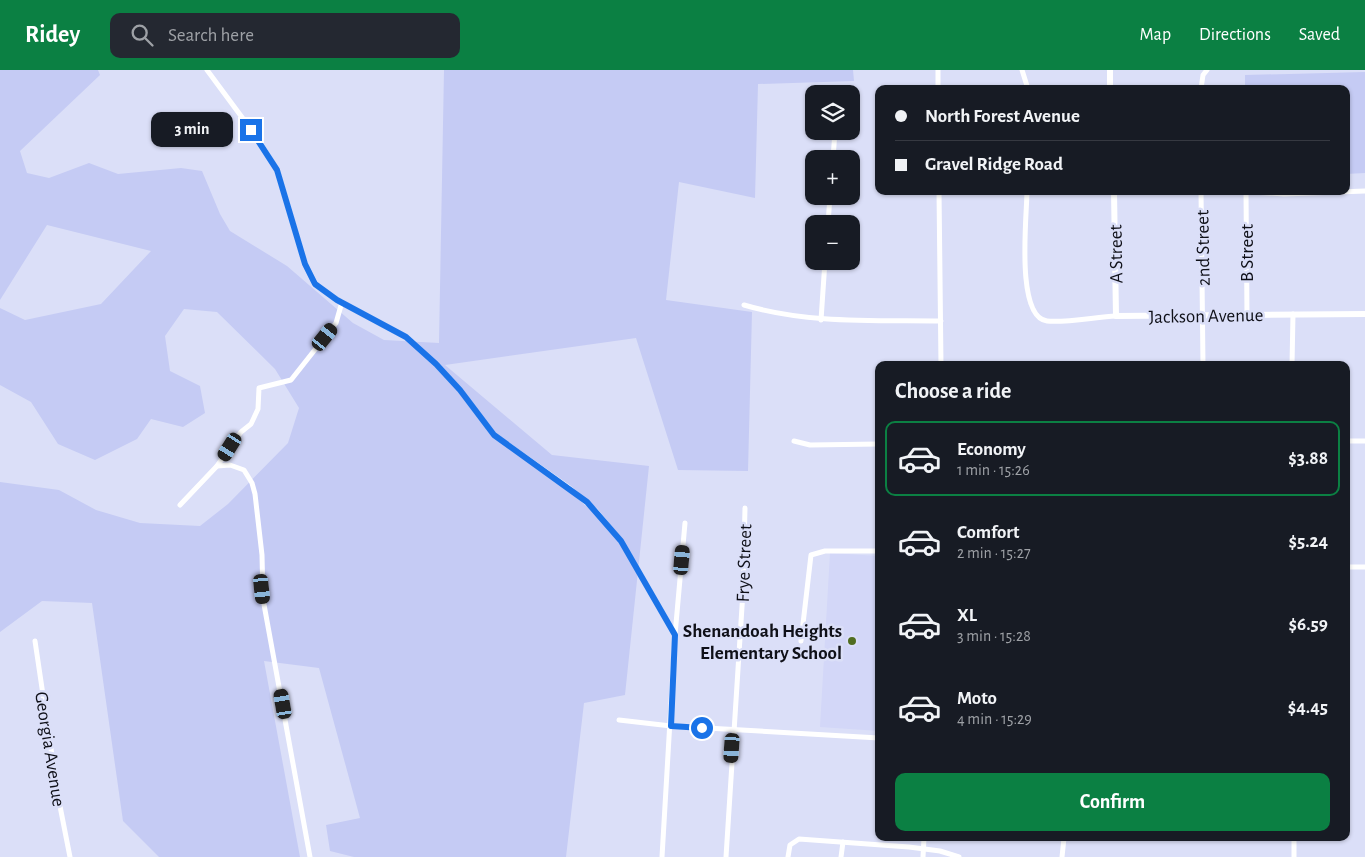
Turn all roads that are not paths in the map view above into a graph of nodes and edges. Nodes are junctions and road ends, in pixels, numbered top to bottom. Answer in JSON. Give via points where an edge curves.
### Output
{"nodes":[{"id":1,"x":207,"y":70,"type":"edge"},
{"id":2,"x":938,"y":70,"type":"edge"},
{"id":3,"x":1022,"y":70,"type":"edge"},
{"id":4,"x":1110,"y":70,"type":"edge"},
{"id":5,"x":1205,"y":72,"type":"edge"},
{"id":6,"x":938,"y":85,"type":"edge"},
{"id":7,"x":1027,"y":85,"type":"edge"},
{"id":8,"x":1110,"y":85,"type":"edge"},
{"id":9,"x":1202,"y":85,"type":"edge"},
{"id":10,"x":1365,"y":191,"type":"edge"},
{"id":11,"x":1350,"y":192,"type":"edge"},
{"id":12,"x":939,"y":195,"type":"edge"},
{"id":13,"x":1027,"y":195,"type":"edge"},
{"id":14,"x":1114,"y":195,"type":"edge"},
{"id":15,"x":1201,"y":195,"type":"edge"},
{"id":16,"x":1246,"y":195,"type":"edge"},
{"id":17,"x":824,"y":270,"type":"edge"},
{"id":18,"x":342,"y":302,"type":"junction"},
{"id":19,"x":744,"y":306,"type":"dead end"},
{"id":20,"x":1293,"y":314,"type":"junction"},
{"id":21,"x":1365,"y":314,"type":"edge"},
{"id":22,"x":1247,"y":315,"type":"junction"},
{"id":23,"x":1116,"y":316,"type":"junction"},
{"id":24,"x":1203,"y":316,"type":"junction"},
{"id":25,"x":821,"y":320,"type":"junction"},
{"id":26,"x":941,"y":320,"type":"junction"},
{"id":27,"x":941,"y":361,"type":"edge"},
{"id":28,"x":1203,"y":361,"type":"edge"},
{"id":29,"x":1292,"y":361,"type":"edge"},
{"id":30,"x":794,"y":441,"type":"dead end"},
{"id":31,"x":1350,"y":441,"type":"edge"},
{"id":32,"x":1365,"y":441,"type":"edge"},
{"id":33,"x":875,"y":444,"type":"edge"},
{"id":34,"x":217,"y":466,"type":"junction"},
{"id":35,"x":180,"y":505,"type":"dead end"},
{"id":36,"x":745,"y":508,"type":"dead end"},
{"id":37,"x":685,"y":523,"type":"dead end"},
{"id":38,"x":875,"y":551,"type":"edge"},
{"id":39,"x":1350,"y":567,"type":"edge"},
{"id":40,"x":1365,"y":567,"type":"edge"},
{"id":41,"x":675,"y":635,"type":"junction"},
{"id":42,"x":35,"y":641,"type":"dead end"},
{"id":43,"x":801,"y":641,"type":"dead end"},
{"id":44,"x":619,"y":720,"type":"dead end"},
{"id":45,"x":671,"y":726,"type":"junction"},
{"id":46,"x":734,"y":730,"type":"junction"},
{"id":47,"x":875,"y":738,"type":"edge"},
{"id":48,"x":924,"y":841,"type":"edge"},
{"id":49,"x":1064,"y":841,"type":"edge"},
{"id":50,"x":1294,"y":841,"type":"edge"},
{"id":51,"x":842,"y":842,"type":"junction"},
{"id":52,"x":924,"y":849,"type":"junction"},
{"id":53,"x":70,"y":857,"type":"edge"},
{"id":54,"x":310,"y":857,"type":"edge"},
{"id":55,"x":662,"y":857,"type":"edge"},
{"id":56,"x":726,"y":857,"type":"edge"},
{"id":57,"x":788,"y":857,"type":"edge"},
{"id":58,"x":841,"y":857,"type":"edge"},
{"id":59,"x":923,"y":857,"type":"edge"},
{"id":60,"x":959,"y":857,"type":"edge"},
{"id":61,"x":1062,"y":857,"type":"edge"},
{"id":62,"x":1294,"y":857,"type":"edge"}],
"edges":[{"from":1,"to":18,"type":"street","via":[[277,170],[305,264],[315,284]]},
{"from":2,"to":6,"type":"street"},
{"from":3,"to":7,"type":"street"},
{"from":4,"to":8,"type":"street"},
{"from":5,"to":9,"type":"street"},
{"from":10,"to":11,"type":"street"},
{"from":12,"to":26,"type":"street"},
{"from":13,"to":23,"type":"street","name":"Jackson Avenue","via":[[1025,287],[1034,310],[1047,321]]},
{"from":14,"to":23,"type":"street","name":"A Street"},
{"from":15,"to":24,"type":"street","name":"2nd Street"},
{"from":16,"to":22,"type":"street","name":"B Street"},
{"from":17,"to":25,"type":"street"},
{"from":18,"to":34,"type":"street","via":[[336,323],[291,380],[259,388],[258,408],[252,424],[241,432]]},
{"from":18,"to":41,"type":"street","via":[[406,337],[460,390],[494,435],[587,502],[637,567]]},
{"from":19,"to":25,"type":"street"},
{"from":20,"to":21,"type":"street","name":"Jackson Avenue"},
{"from":20,"to":22,"type":"street","name":"Jackson Avenue"},
{"from":20,"to":29,"type":"street"},
{"from":22,"to":24,"type":"street","name":"Jackson Avenue"},
{"from":23,"to":24,"type":"street","name":"Jackson Avenue"},
{"from":24,"to":28,"type":"street","name":"2nd Street"},
{"from":25,"to":26,"type":"street"},
{"from":26,"to":27,"type":"street"},
{"from":30,"to":33,"type":"street","via":[[810,445]]},
{"from":31,"to":32,"type":"street"},
{"from":34,"to":35,"type":"street"},
{"from":34,"to":54,"type":"street","via":[[230,465],[244,470],[255,494],[263,599]]},
{"from":36,"to":46,"type":"street","name":"Frye Street"},
{"from":37,"to":41,"type":"street"},
{"from":38,"to":43,"type":"street","via":[[814,553],[809,560]]},
{"from":39,"to":40,"type":"street"},
{"from":41,"to":45,"type":"street"},
{"from":42,"to":53,"type":"street","name":"Georgia Avenue"},
{"from":44,"to":45,"type":"street"},
{"from":45,"to":46,"type":"street"},
{"from":45,"to":55,"type":"street"},
{"from":46,"to":47,"type":"street"},
{"from":46,"to":56,"type":"street","name":"Frye Street"},
{"from":48,"to":52,"type":"street"},
{"from":49,"to":61,"type":"street"},
{"from":50,"to":62,"type":"street"},
{"from":51,"to":52,"type":"street"},
{"from":51,"to":57,"type":"street","via":[[799,839],[790,845]]},
{"from":51,"to":58,"type":"street"},
{"from":52,"to":59,"type":"street"},
{"from":52,"to":60,"type":"street"}]}
